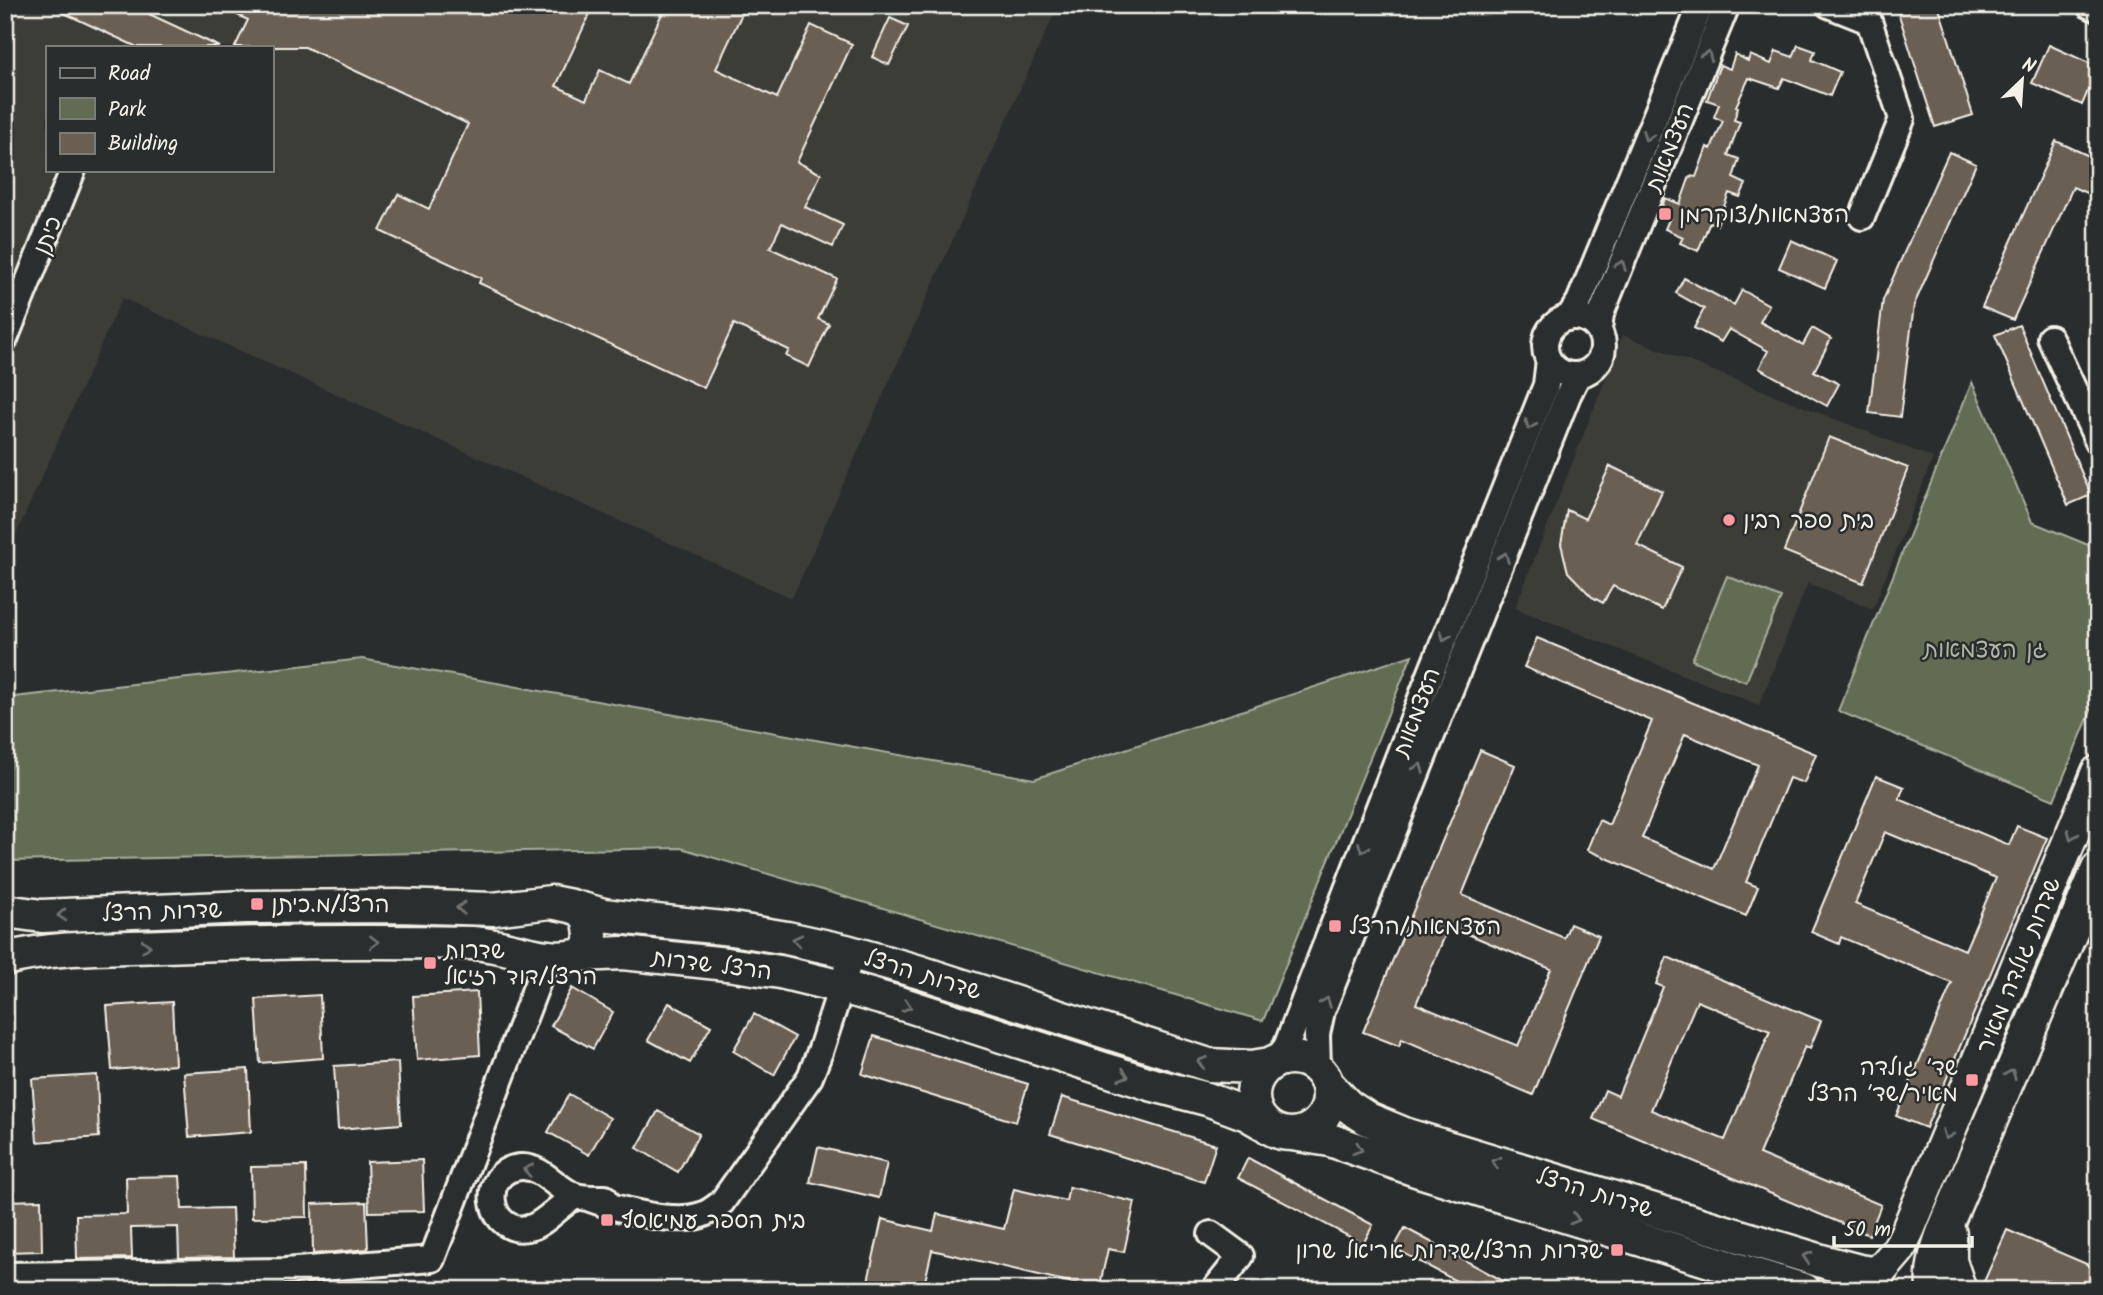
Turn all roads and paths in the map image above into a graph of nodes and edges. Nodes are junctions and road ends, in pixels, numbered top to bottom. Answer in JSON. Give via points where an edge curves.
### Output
{"nodes":[{"id":1,"x":1701,"y":5,"type":"edge"},
{"id":2,"x":1727,"y":5,"type":"edge"},
{"id":3,"x":1829,"y":5,"type":"edge"},
{"id":4,"x":2089,"y":5,"type":"edge"},
{"id":5,"x":2098,"y":9,"type":"edge"},
{"id":6,"x":72,"y":172,"type":"edge"},
{"id":7,"x":1862,"y":217,"type":"dead end"},
{"id":8,"x":1568,"y":318,"type":"junction"},
{"id":9,"x":1599,"y":329,"type":"junction"},
{"id":10,"x":2050,"y":338,"type":"dead end"},
{"id":11,"x":5,"y":339,"type":"edge"},
{"id":12,"x":1549,"y":360,"type":"junction"},
{"id":13,"x":1578,"y":375,"type":"junction"},
{"id":14,"x":2098,"y":442,"type":"edge"},
{"id":15,"x":2098,"y":772,"type":"edge"},
{"id":16,"x":2098,"y":869,"type":"edge"},
{"id":17,"x":529,"y":905,"type":"junction"},
{"id":18,"x":571,"y":906,"type":"junction"},
{"id":19,"x":5,"y":911,"type":"edge"},
{"id":20,"x":852,"y":953,"type":"junction"},
{"id":21,"x":536,"y":955,"type":"junction"},
{"id":22,"x":581,"y":955,"type":"junction"},
{"id":23,"x":5,"y":959,"type":"edge"},
{"id":24,"x":842,"y":987,"type":"junction"},
{"id":25,"x":1273,"y":1063,"type":"junction"},
{"id":26,"x":1323,"y":1077,"type":"junction"},
{"id":27,"x":1279,"y":1129,"type":"junction"},
{"id":28,"x":583,"y":1197,"type":"dead end"},
{"id":29,"x":1952,"y":1212,"type":"junction"},
{"id":30,"x":1211,"y":1234,"type":"dead end"},
{"id":31,"x":1694,"y":1255,"type":"junction"},
{"id":32,"x":9,"y":1276,"type":"edge"},
{"id":33,"x":1870,"y":1277,"type":"edge"},
{"id":34,"x":1214,"y":1290,"type":"edge"},
{"id":35,"x":1768,"y":1290,"type":"edge"},
{"id":36,"x":1804,"y":1290,"type":"edge"},
{"id":37,"x":1933,"y":1290,"type":"edge"},
{"id":38,"x":1960,"y":1290,"type":"edge"}],
"edges":[{"from":1,"to":8,"type":"street","name":"העצמאות","one_way":true,"via":[[1579,302]]},
{"from":9,"to":2,"type":"street","name":"העצמאות","one_way":true,"via":[[1601,314]]},
{"from":3,"to":7,"type":"street","via":[[1869,21],[1902,119]]},
{"from":4,"to":5,"type":"street"},
{"from":6,"to":11,"type":"street","name":"כיתן"},
{"from":8,"to":9,"type":"street","via":[[1584,318]]},
{"from":8,"to":12,"type":"street","via":[[1557,322],[1546,337]]},
{"from":9,"to":13,"type":"street","via":[[1604,348],[1601,358],[1588,372]]},
{"from":10,"to":14,"type":"street"},
{"from":12,"to":13,"type":"street","via":[[1559,371]]},
{"from":12,"to":25,"type":"street","name":"העצמאות","one_way":true,"via":[[1546,385],[1286,1047]]},
{"from":26,"to":13,"type":"street","name":"העצמאות","one_way":true,"via":[[1317,1034],[1322,1011]]},
{"from":15,"to":33,"type":"main road","name":"שדרות גולדה מאיר","one_way":true,"via":[[1909,1230],[1899,1249]]},
{"from":29,"to":16,"type":"main road","name":"שדרות גולדה מאיר","one_way":true},
{"from":17,"to":18,"type":"main road","via":[[551,902]]},
{"from":17,"to":19,"type":"main road","name":"שדרות הרצל","one_way":true,"via":[[493,909],[246,907],[42,916]]},
{"from":17,"to":21,"type":"main road","via":[[518,914],[514,932],[517,943]]},
{"from":20,"to":18,"type":"main road","name":"שדרות הרצל","one_way":true,"via":[[787,938],[604,915]]},
{"from":18,"to":22,"type":"main road","via":[[582,910],[589,920],[589,946]]},
{"from":20,"to":24,"type":"street"},
{"from":25,"to":20,"type":"main road","name":"שדרות הרצל","one_way":true,"via":[[1209,1065]]},
{"from":21,"to":22,"type":"main road"},
{"from":23,"to":21,"type":"main road","name":"שדרות הרצל","one_way":true,"via":[[44,951],[329,942],[485,944]]},
{"from":21,"to":32,"type":"street","via":[[432,1259],[285,1271]]},
{"from":22,"to":24,"type":"main road","name":"הרצל שדרות","via":[[623,953],[727,964]]},
{"from":24,"to":27,"type":"main road","name":"שדרות הרצל","one_way":true,"via":[[1207,1099]]},
{"from":24,"to":28,"type":"street","via":[[810,1077],[716,1207],[690,1209]]},
{"from":25,"to":26,"type":"main road","via":[[1287,1058],[1309,1062]]},
{"from":25,"to":27,"type":"main road","via":[[1261,1072],[1253,1094],[1258,1116]]},
{"from":26,"to":27,"type":"main road","via":[[1330,1097],[1322,1119],[1303,1132]]},
{"from":33,"to":26,"type":"main road","name":"שדרות הרצל","one_way":true,"via":[[1407,1135],[1348,1107]]},
{"from":27,"to":31,"type":"main road","name":"שדרות הרצל","one_way":true,"via":[[1329,1140]]},
{"from":29,"to":37,"type":"main road","name":"שדרות גולדה מאיר","via":[[1934,1261]]},
{"from":29,"to":38,"type":"main road","via":[[1950,1261]]},
{"from":30,"to":34,"type":"street","via":[[1241,1256]]},
{"from":31,"to":35,"type":"main road"},
{"from":31,"to":36,"type":"main road","name":"שדרות הרצל"},
{"from":33,"to":37,"type":"main road","name":"שדרות הרצל","via":[[1893,1268],[1906,1269]]}]}
